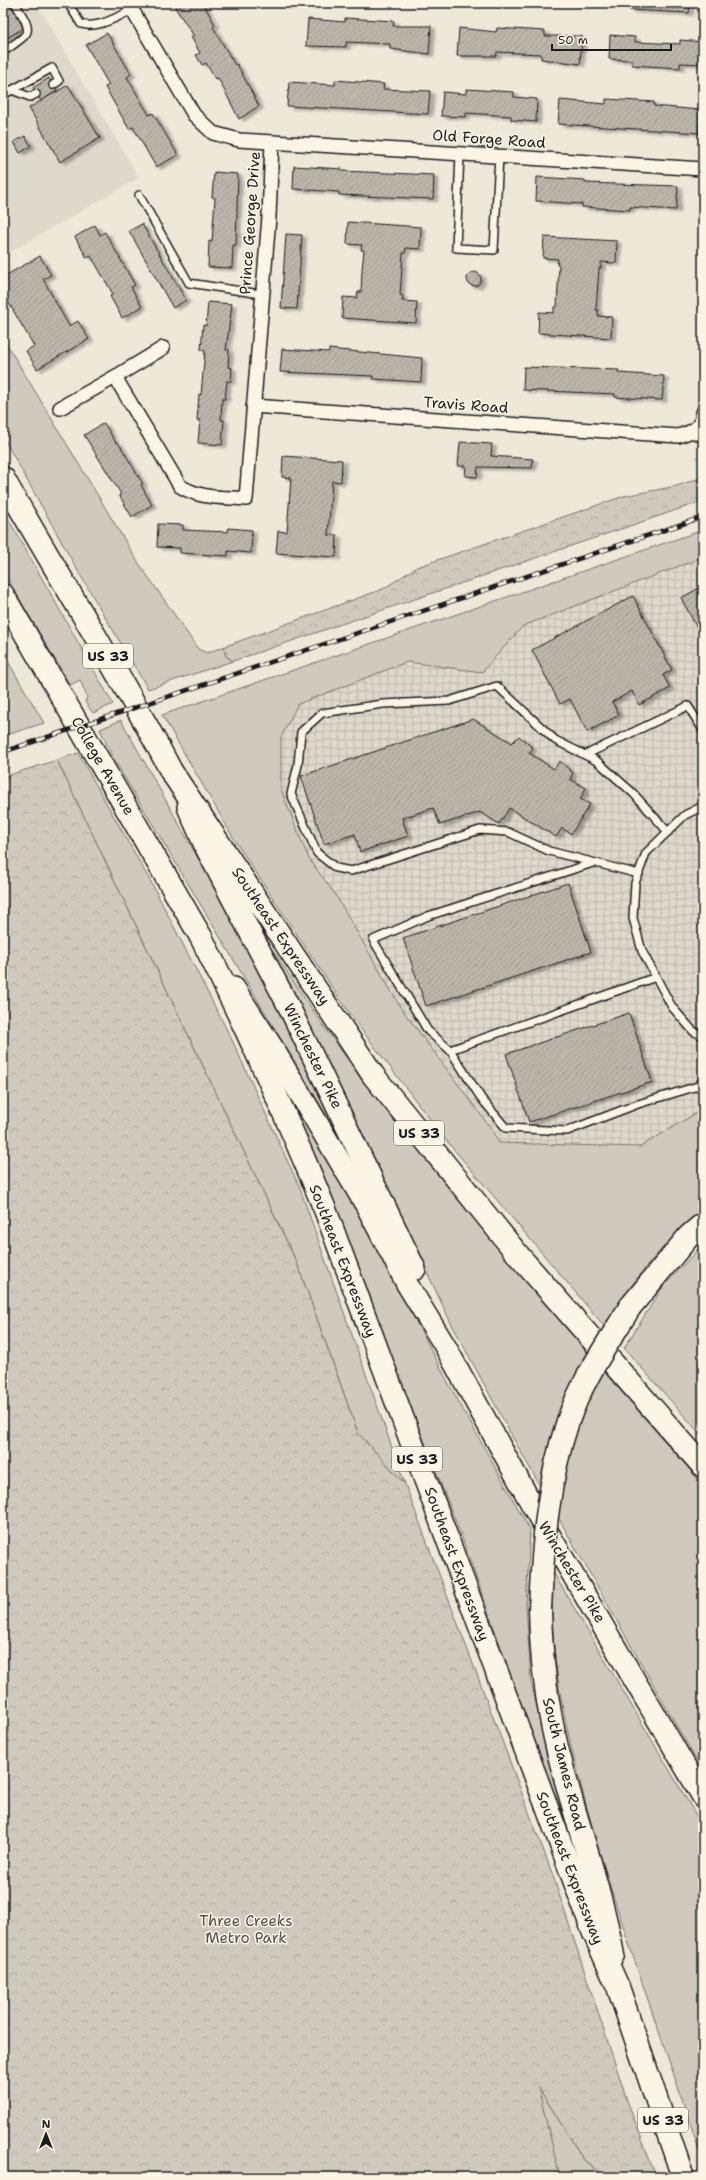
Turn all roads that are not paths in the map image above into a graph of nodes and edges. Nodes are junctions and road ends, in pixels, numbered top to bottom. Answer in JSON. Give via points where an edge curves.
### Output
{"nodes":[{"id":1,"x":15,"y":3,"type":"edge"},
{"id":2,"x":68,"y":3,"type":"edge"},
{"id":3,"x":130,"y":7,"type":"edge"},
{"id":4,"x":3,"y":52,"type":"edge"},
{"id":5,"x":53,"y":85,"type":"dead end"},
{"id":6,"x":12,"y":90,"type":"junction"},
{"id":7,"x":36,"y":94,"type":"dead end"},
{"id":8,"x":3,"y":95,"type":"edge"},
{"id":9,"x":272,"y":142,"type":"junction"},
{"id":10,"x":460,"y":154,"type":"junction"},
{"id":11,"x":499,"y":156,"type":"junction"},
{"id":12,"x":703,"y":169,"type":"edge"},
{"id":13,"x":139,"y":196,"type":"dead end"},
{"id":14,"x":261,"y":294,"type":"junction"},
{"id":15,"x":163,"y":348,"type":"dead end"},
{"id":16,"x":115,"y":378,"type":"junction"},
{"id":17,"x":253,"y":406,"type":"junction"},
{"id":18,"x":60,"y":408,"type":"dead end"},
{"id":19,"x":703,"y":412,"type":"edge"},
{"id":20,"x":683,"y":434,"type":"junction"},
{"id":21,"x":703,"y":439,"type":"edge"},
{"id":22,"x":3,"y":478,"type":"edge"},
{"id":23,"x":3,"y":493,"type":"edge"},
{"id":24,"x":40,"y":544,"type":"junction"},
{"id":25,"x":3,"y":595,"type":"edge"},
{"id":26,"x":703,"y":730,"type":"edge"},
{"id":27,"x":585,"y":755,"type":"junction"},
{"id":28,"x":171,"y":771,"type":"junction"},
{"id":29,"x":703,"y":806,"type":"edge"},
{"id":30,"x":668,"y":832,"type":"junction"},
{"id":31,"x":593,"y":863,"type":"junction"},
{"id":32,"x":639,"y":874,"type":"junction"},
{"id":33,"x":201,"y":937,"type":"junction"},
{"id":34,"x":656,"y":977,"type":"junction"},
{"id":35,"x":703,"y":1036,"type":"edge"},
{"id":36,"x":450,"y":1050,"type":"junction"},
{"id":37,"x":703,"y":1080,"type":"edge"},
{"id":38,"x":703,"y":1224,"type":"edge"},
{"id":39,"x":445,"y":1346,"type":"junction"},
{"id":40,"x":703,"y":1466,"type":"edge"},
{"id":41,"x":703,"y":1797,"type":"edge"},
{"id":42,"x":618,"y":1987,"type":"junction"},
{"id":43,"x":683,"y":2177,"type":"edge"}],
"edges":[{"from":1,"to":4,"type":"lane","via":[[28,25],[28,31]]},
{"from":2,"to":3,"type":"lane","via":[[81,24],[88,26],[99,24]]},
{"from":3,"to":9,"type":"street","name":"Prince George Drive","via":[[194,115],[213,133],[239,140]]},
{"from":5,"to":6,"type":"lane","via":[[59,81],[52,68]]},
{"from":6,"to":7,"type":"lane","via":[[30,97]]},
{"from":6,"to":8,"type":"lane"},
{"from":9,"to":10,"type":"street","name":"Old Forge Road"},
{"from":9,"to":14,"type":"street","name":"Prince George Drive"},
{"from":10,"to":11,"type":"street","name":"Old Forge Road"},
{"from":10,"to":11,"type":"lane","via":[[456,248],[494,250]]},
{"from":11,"to":12,"type":"street","name":"Old Forge Road"},
{"from":13,"to":14,"type":"lane","via":[[189,283]]},
{"from":14,"to":17,"type":"street","name":"Prince George Drive"},
{"from":15,"to":16,"type":"street"},
{"from":16,"to":17,"type":"street","name":"Prince George Drive","via":[[180,486],[192,494],[246,499]]},
{"from":16,"to":18,"type":"street"},
{"from":17,"to":20,"type":"street","name":"Travis Road"},
{"from":19,"to":20,"type":"street","via":[[702,422]]},
{"from":20,"to":21,"type":"lane"},
{"from":22,"to":24,"type":"highway","number":"US 33"},
{"from":23,"to":24,"type":"highway"},
{"from":24,"to":28,"type":"highway","number":"US 33","via":[[100,641]]},
{"from":25,"to":33,"type":"highway","name":"College Avenue","number":"US 33"},
{"from":26,"to":27,"type":"lane","via":[[688,706]]},
{"from":27,"to":30,"type":"lane","via":[[597,761],[633,793]]},
{"from":27,"to":31,"type":"lane","via":[[555,740],[497,686],[449,701],[383,704],[322,713],[301,732],[298,765],[291,794],[317,853],[336,868],[351,871],[480,830],[508,832],[549,851]]},
{"from":28,"to":39,"type":"main road","name":"Winchester Pike","via":[[206,848],[289,1007],[361,1157],[418,1277]]},
{"from":28,"to":40,"type":"highway","name":"Southeast Expressway","number":"US 33","via":[[373,1075],[519,1256]]},
{"from":29,"to":30,"type":"lane","via":[[685,815]]},
{"from":30,"to":32,"type":"lane","via":[[646,853]]},
{"from":31,"to":32,"type":"lane"},
{"from":31,"to":36,"type":"lane","via":[[428,916],[373,940],[428,1031]]},
{"from":32,"to":34,"type":"lane","via":[[635,883],[633,918],[642,951]]},
{"from":33,"to":39,"type":"main road","name":"Winchester Pike","via":[[278,1057],[367,1207],[407,1284]]},
{"from":33,"to":42,"type":"highway","name":"Southeast Expressway","number":"US 33","via":[[240,1016],[326,1212],[593,1931]]},
{"from":34,"to":35,"type":"lane","via":[[672,1007],[693,1031]]},
{"from":34,"to":36,"type":"lane"},
{"from":36,"to":37,"type":"lane","via":[[481,1098],[506,1128],[567,1131],[638,1104],[698,1086]]},
{"from":38,"to":42,"type":"highway","name":"South James Road","bridge":true,"via":[[689,1236],[630,1307],[593,1367],[568,1420],[553,1478],[543,1538],[541,1647],[551,1719],[605,1913]]},
{"from":39,"to":41,"type":"main road","name":"Winchester Pike","via":[[536,1512]]},
{"from":42,"to":43,"type":"highway","name":"Southeast Expressway","number":"US 33"}]}
